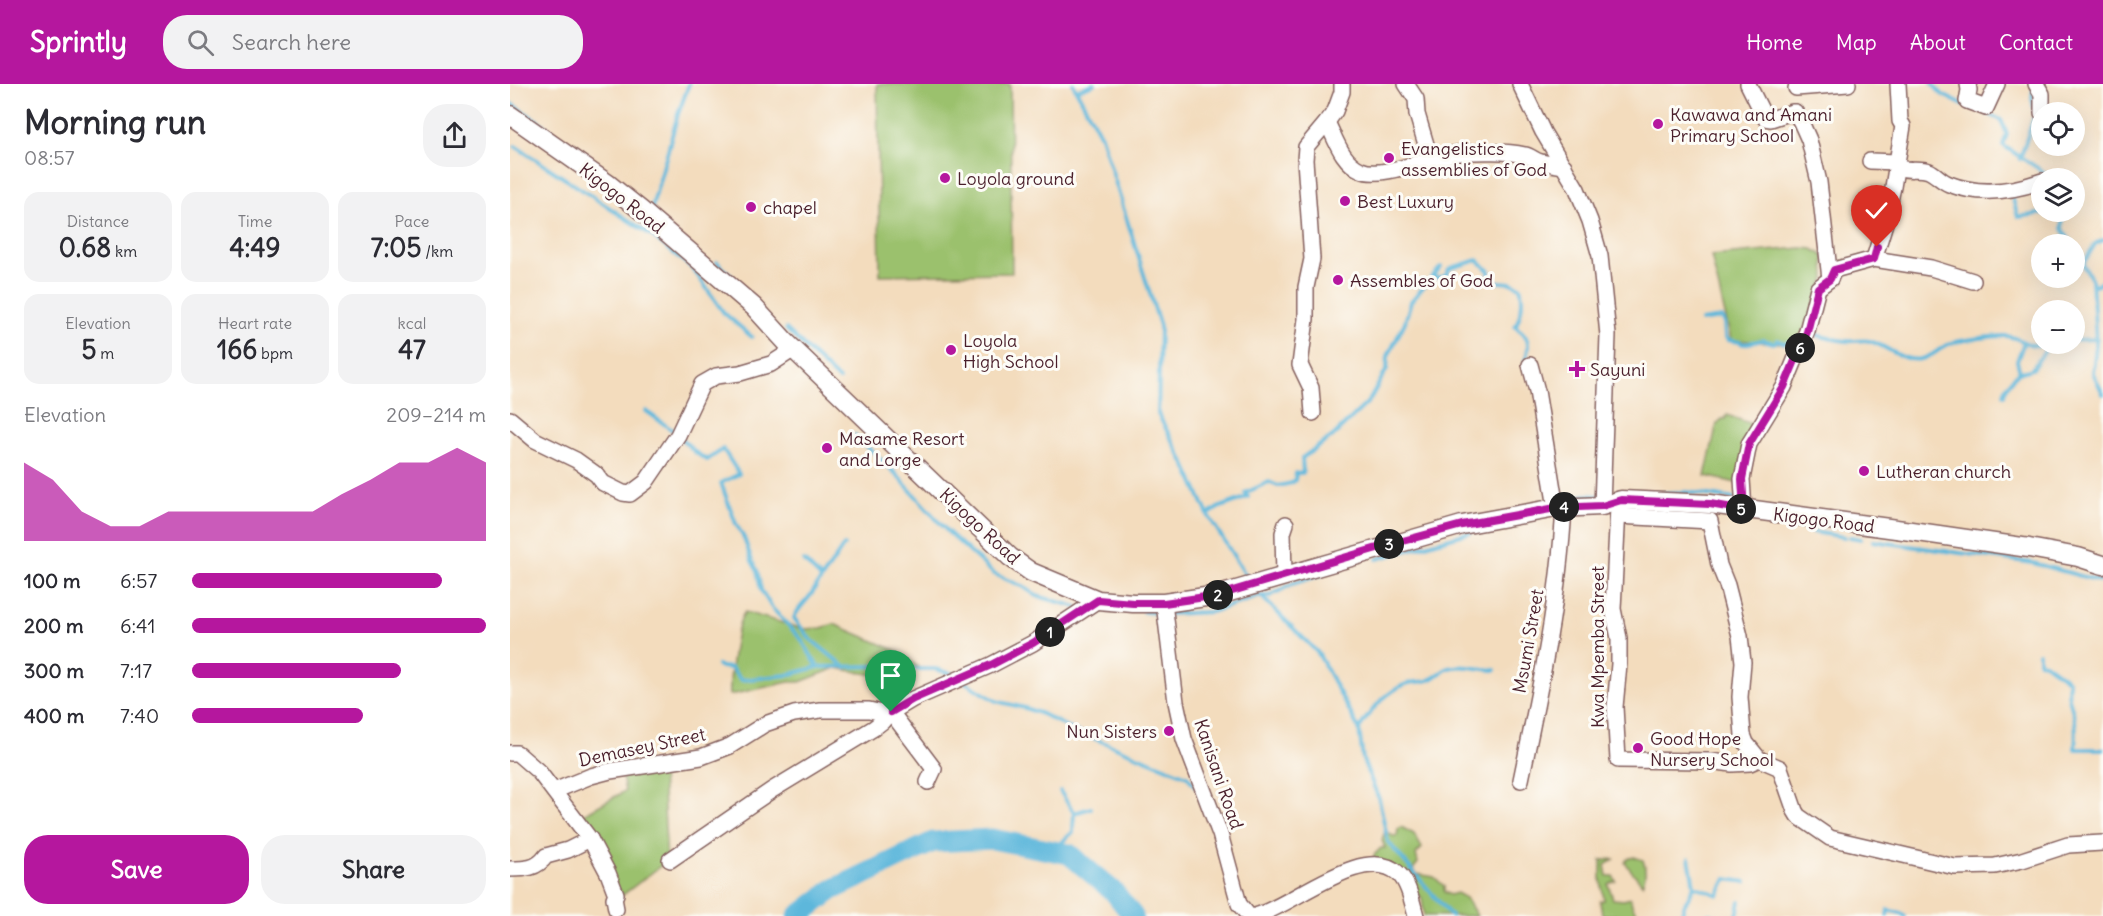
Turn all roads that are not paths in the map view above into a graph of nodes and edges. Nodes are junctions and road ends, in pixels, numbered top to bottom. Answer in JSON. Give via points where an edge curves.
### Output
{"nodes":[{"id":1,"x":1342,"y":84,"type":"edge"},
{"id":2,"x":1406,"y":84,"type":"edge"},
{"id":3,"x":1520,"y":84,"type":"edge"},
{"id":4,"x":1748,"y":84,"type":"edge"},
{"id":5,"x":1848,"y":84,"type":"edge"},
{"id":6,"x":1898,"y":84,"type":"edge"},
{"id":7,"x":1968,"y":84,"type":"edge"},
{"id":8,"x":1997,"y":84,"type":"edge"},
{"id":9,"x":2036,"y":84,"type":"edge"},
{"id":10,"x":1796,"y":88,"type":"dead end"},
{"id":11,"x":2042,"y":102,"type":"edge"},
{"id":12,"x":510,"y":116,"type":"edge"},
{"id":13,"x":1328,"y":122,"type":"junction"},
{"id":14,"x":1430,"y":158,"type":"junction"},
{"id":15,"x":1870,"y":161,"type":"dead end"},
{"id":16,"x":1897,"y":164,"type":"junction"},
{"id":17,"x":1564,"y":166,"type":"junction"},
{"id":18,"x":2031,"y":184,"type":"edge"},
{"id":19,"x":1874,"y":259,"type":"junction"},
{"id":20,"x":1830,"y":279,"type":"junction"},
{"id":21,"x":1973,"y":281,"type":"dead end"},
{"id":22,"x":794,"y":349,"type":"junction"},
{"id":23,"x":1530,"y":365,"type":"dead end"},
{"id":24,"x":1313,"y":413,"type":"dead end"},
{"id":25,"x":510,"y":419,"type":"edge"},
{"id":26,"x":1602,"y":506,"type":"junction"},
{"id":27,"x":1560,"y":508,"type":"junction"},
{"id":28,"x":1619,"y":508,"type":"junction"},
{"id":29,"x":1744,"y":510,"type":"junction"},
{"id":30,"x":1710,"y":513,"type":"junction"},
{"id":31,"x":1286,"y":524,"type":"dead end"},
{"id":32,"x":2103,"y":565,"type":"edge"},
{"id":33,"x":1284,"y":575,"type":"junction"},
{"id":34,"x":1098,"y":600,"type":"junction"},
{"id":35,"x":1164,"y":603,"type":"junction"},
{"id":36,"x":889,"y":713,"type":"junction"},
{"id":37,"x":510,"y":753,"type":"edge"},
{"id":38,"x":1759,"y":759,"type":"junction"},
{"id":39,"x":1521,"y":780,"type":"dead end"},
{"id":40,"x":928,"y":782,"type":"dead end"},
{"id":41,"x":554,"y":792,"type":"junction"},
{"id":42,"x":590,"y":839,"type":"junction"},
{"id":43,"x":2102,"y":843,"type":"edge"},
{"id":44,"x":670,"y":860,"type":"dead end"},
{"id":45,"x":510,"y":869,"type":"edge"},
{"id":46,"x":616,"y":909,"type":"dead end"},
{"id":47,"x":1249,"y":916,"type":"edge"},
{"id":48,"x":1255,"y":916,"type":"edge"},
{"id":49,"x":1416,"y":916,"type":"edge"}],
"edges":[{"from":1,"to":13,"type":"street"},
{"from":2,"to":14,"type":"street","via":[[1416,99]]},
{"from":3,"to":17,"type":"street"},
{"from":4,"to":20,"type":"street","via":[[1765,118],[1795,112],[1802,122],[1819,182]]},
{"from":5,"to":10,"type":"street"},
{"from":6,"to":16,"type":"street","via":[[1902,126]]},
{"from":7,"to":8,"type":"street","via":[[1967,101],[1986,108]]},
{"from":9,"to":11,"type":"street"},
{"from":12,"to":22,"type":"main road","name":"Kigogo Road","via":[[642,211],[754,307]]},
{"from":13,"to":14,"type":"street","via":[[1346,159],[1368,173]]},
{"from":13,"to":24,"type":"street","via":[[1306,147],[1304,169],[1312,259],[1300,365],[1311,388]]},
{"from":14,"to":17,"type":"street","via":[[1460,153],[1510,153]]},
{"from":15,"to":16,"type":"street"},
{"from":16,"to":18,"type":"street","via":[[1902,169],[1929,171],[1949,184],[1980,191],[2010,190]]},
{"from":16,"to":19,"type":"street"},
{"from":17,"to":26,"type":"street","via":[[1590,221],[1600,256],[1608,335]]},
{"from":19,"to":20,"type":"street","via":[[1834,270]]},
{"from":19,"to":21,"type":"street","via":[[1931,268]]},
{"from":20,"to":29,"type":"street","via":[[1818,288],[1807,332],[1784,387],[1749,444],[1742,479]]},
{"from":22,"to":25,"type":"street","via":[[771,364],[716,376],[702,384],[678,435],[646,482],[630,494],[603,483],[576,460],[536,440]]},
{"from":22,"to":34,"type":"main road","name":"Kigogo Road","via":[[1010,557],[1031,572]]},
{"from":23,"to":27,"type":"street","name":"Msumi Street"},
{"from":26,"to":27,"type":"main road","name":"Kigogo Road"},
{"from":26,"to":28,"type":"main road","name":"Kigogo Road"},
{"from":27,"to":33,"type":"main road","name":"Kigogo Road","via":[[1462,525]]},
{"from":27,"to":39,"type":"street","name":"Msumi Street","via":[[1563,540],[1554,610]]},
{"from":28,"to":30,"type":"main road","name":"Kigogo Road"},
{"from":28,"to":38,"type":"street","name":"Kwa Mpemba Street","via":[[1613,609],[1620,646],[1615,707],[1618,760],[1750,764]]},
{"from":29,"to":30,"type":"main road","name":"Kigogo Road"},
{"from":29,"to":32,"type":"main road","name":"Kigogo Road","via":[[2011,545]]},
{"from":30,"to":38,"type":"street","via":[[1719,565],[1740,636],[1743,735]]},
{"from":31,"to":33,"type":"street"},
{"from":33,"to":35,"type":"main road","name":"Kigogo Road","via":[[1219,595]]},
{"from":34,"to":35,"type":"main road","name":"Kigogo Road"},
{"from":34,"to":36,"type":"street","via":[[1033,643]]},
{"from":35,"to":47,"type":"street","name":"Kanisani Road","via":[[1184,739],[1220,834],[1239,904]]},
{"from":36,"to":40,"type":"street","via":[[934,769]]},
{"from":36,"to":41,"type":"street","name":"Demasey Street","via":[[820,710],[794,714],[765,724],[730,746],[701,757],[610,771]]},
{"from":36,"to":44,"type":"street","via":[[874,728],[772,789]]},
{"from":37,"to":41,"type":"street","via":[[527,759]]},
{"from":38,"to":43,"type":"street","via":[[1780,768],[1798,816],[1830,838],[1843,842],[1940,865],[1966,867],[1995,866],[2068,845]]},
{"from":41,"to":42,"type":"street"},
{"from":42,"to":45,"type":"street","via":[[546,856],[527,869]]},
{"from":42,"to":46,"type":"street","via":[[616,894]]},
{"from":48,"to":49,"type":"street","via":[[1358,866],[1375,865],[1400,874]]}]}
